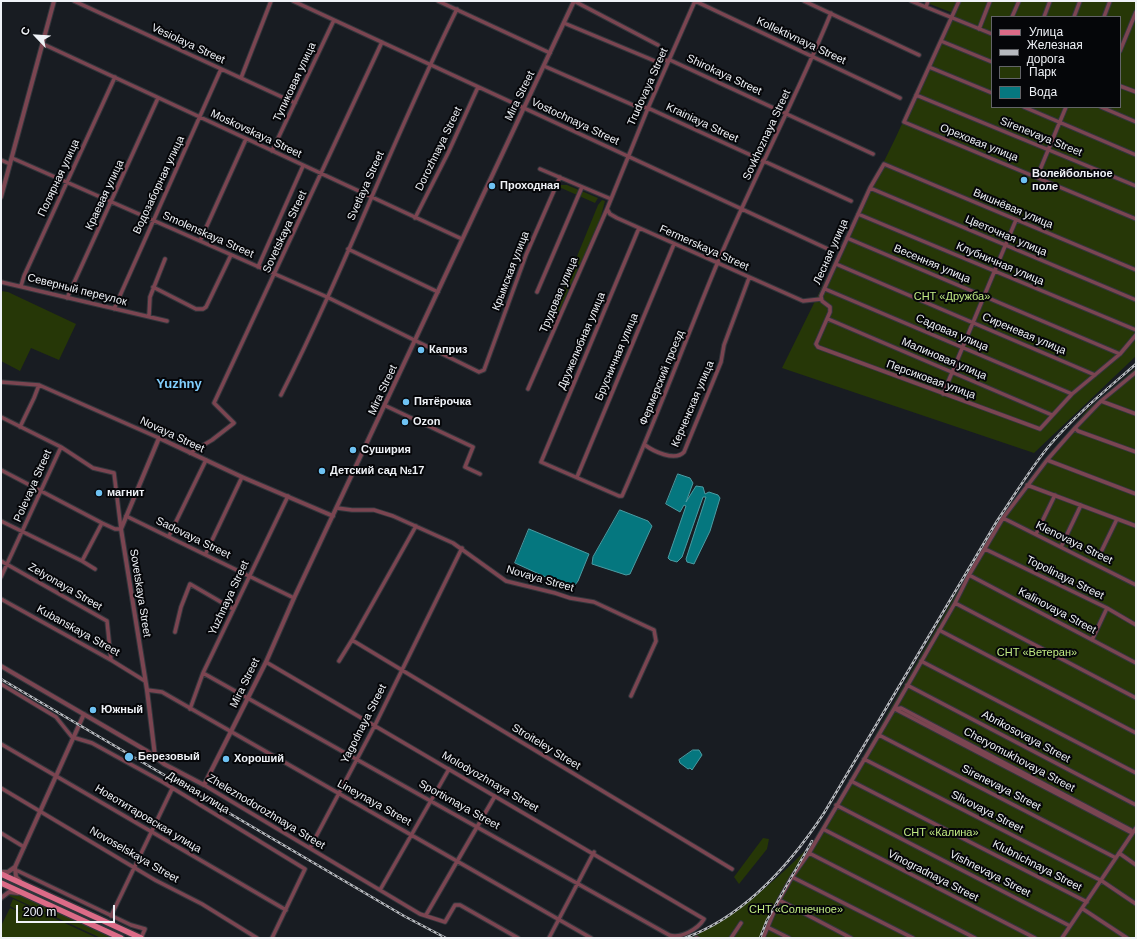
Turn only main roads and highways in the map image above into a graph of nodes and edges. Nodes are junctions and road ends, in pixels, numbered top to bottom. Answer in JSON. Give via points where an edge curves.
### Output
{"nodes":[{"id":1,"x":1,"y":873,"type":"edge"},
{"id":2,"x":1,"y":883,"type":"edge"},
{"id":3,"x":121,"y":938,"type":"edge"},
{"id":4,"x":141,"y":938,"type":"edge"}],
"edges":[{"from":1,"to":4,"type":"main road"},
{"from":2,"to":3,"type":"main road"}]}
